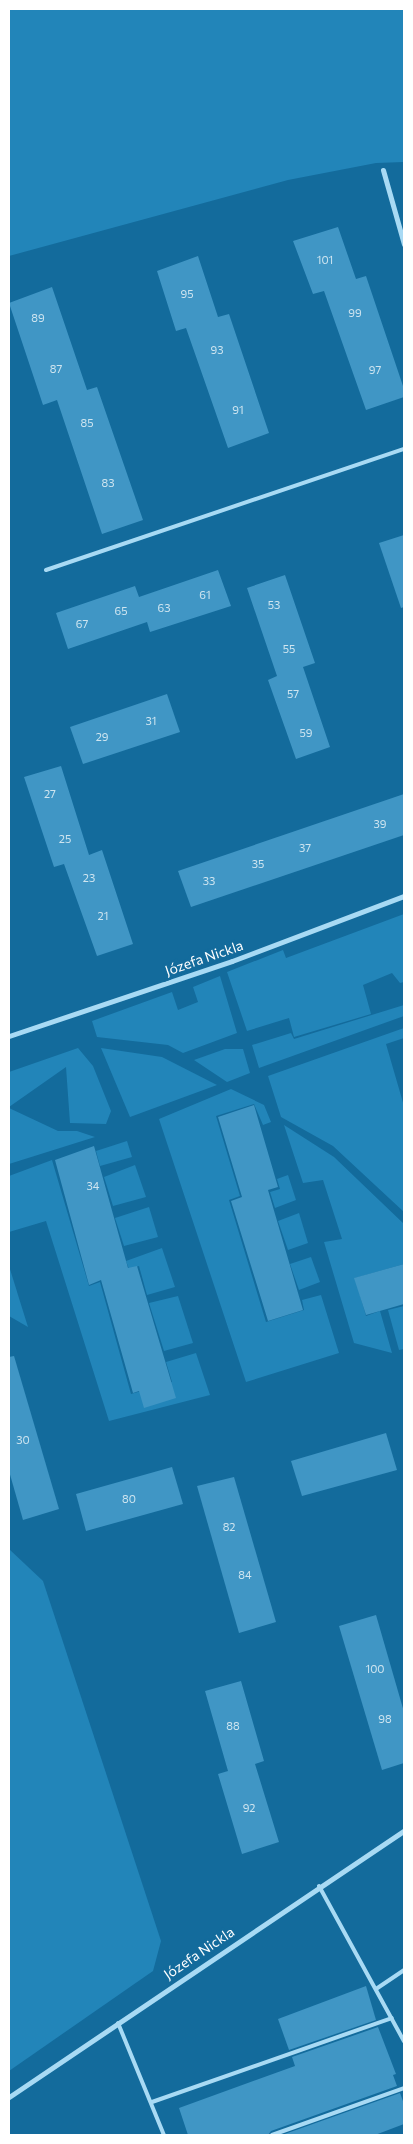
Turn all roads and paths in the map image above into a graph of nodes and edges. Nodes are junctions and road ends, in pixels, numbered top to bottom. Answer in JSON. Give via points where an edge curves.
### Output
{"nodes":[{"id":1,"x":383,"y":170,"type":"dead end"},
{"id":2,"x":404,"y":244,"type":"edge"},
{"id":3,"x":404,"y":449,"type":"edge"},
{"id":4,"x":46,"y":570,"type":"dead end"},
{"id":5,"x":404,"y":896,"type":"edge"},
{"id":6,"x":9,"y":1036,"type":"edge"},
{"id":7,"x":404,"y":1831,"type":"edge"},
{"id":8,"x":319,"y":1886,"type":"junction"},
{"id":9,"x":404,"y":1970,"type":"edge"},
{"id":10,"x":376,"y":1989,"type":"junction"},
{"id":11,"x":392,"y":2018,"type":"junction"},
{"id":12,"x":118,"y":2023,"type":"junction"},
{"id":13,"x":404,"y":2041,"type":"edge"},
{"id":14,"x":404,"y":2088,"type":"edge"},
{"id":15,"x":9,"y":2097,"type":"edge"},
{"id":16,"x":152,"y":2102,"type":"junction"},
{"id":17,"x":164,"y":2135,"type":"edge"},
{"id":18,"x":272,"y":2135,"type":"edge"}],
"edges":[{"from":1,"to":2,"type":"street"},
{"from":3,"to":4,"type":"lane"},
{"from":5,"to":6,"type":"street","name":"Józefa Nickla","via":[[232,961]]},
{"from":7,"to":8,"type":"street","name":"Józefa Nickla"},
{"from":8,"to":10,"type":"lane"},
{"from":8,"to":12,"type":"street","name":"Józefa Nickla"},
{"from":9,"to":10,"type":"lane"},
{"from":10,"to":11,"type":"lane"},
{"from":11,"to":13,"type":"lane"},
{"from":11,"to":16,"type":"lane"},
{"from":12,"to":15,"type":"street","name":"Józefa Nickla"},
{"from":12,"to":16,"type":"lane"},
{"from":14,"to":18,"type":"lane"},
{"from":16,"to":17,"type":"lane"}]}
